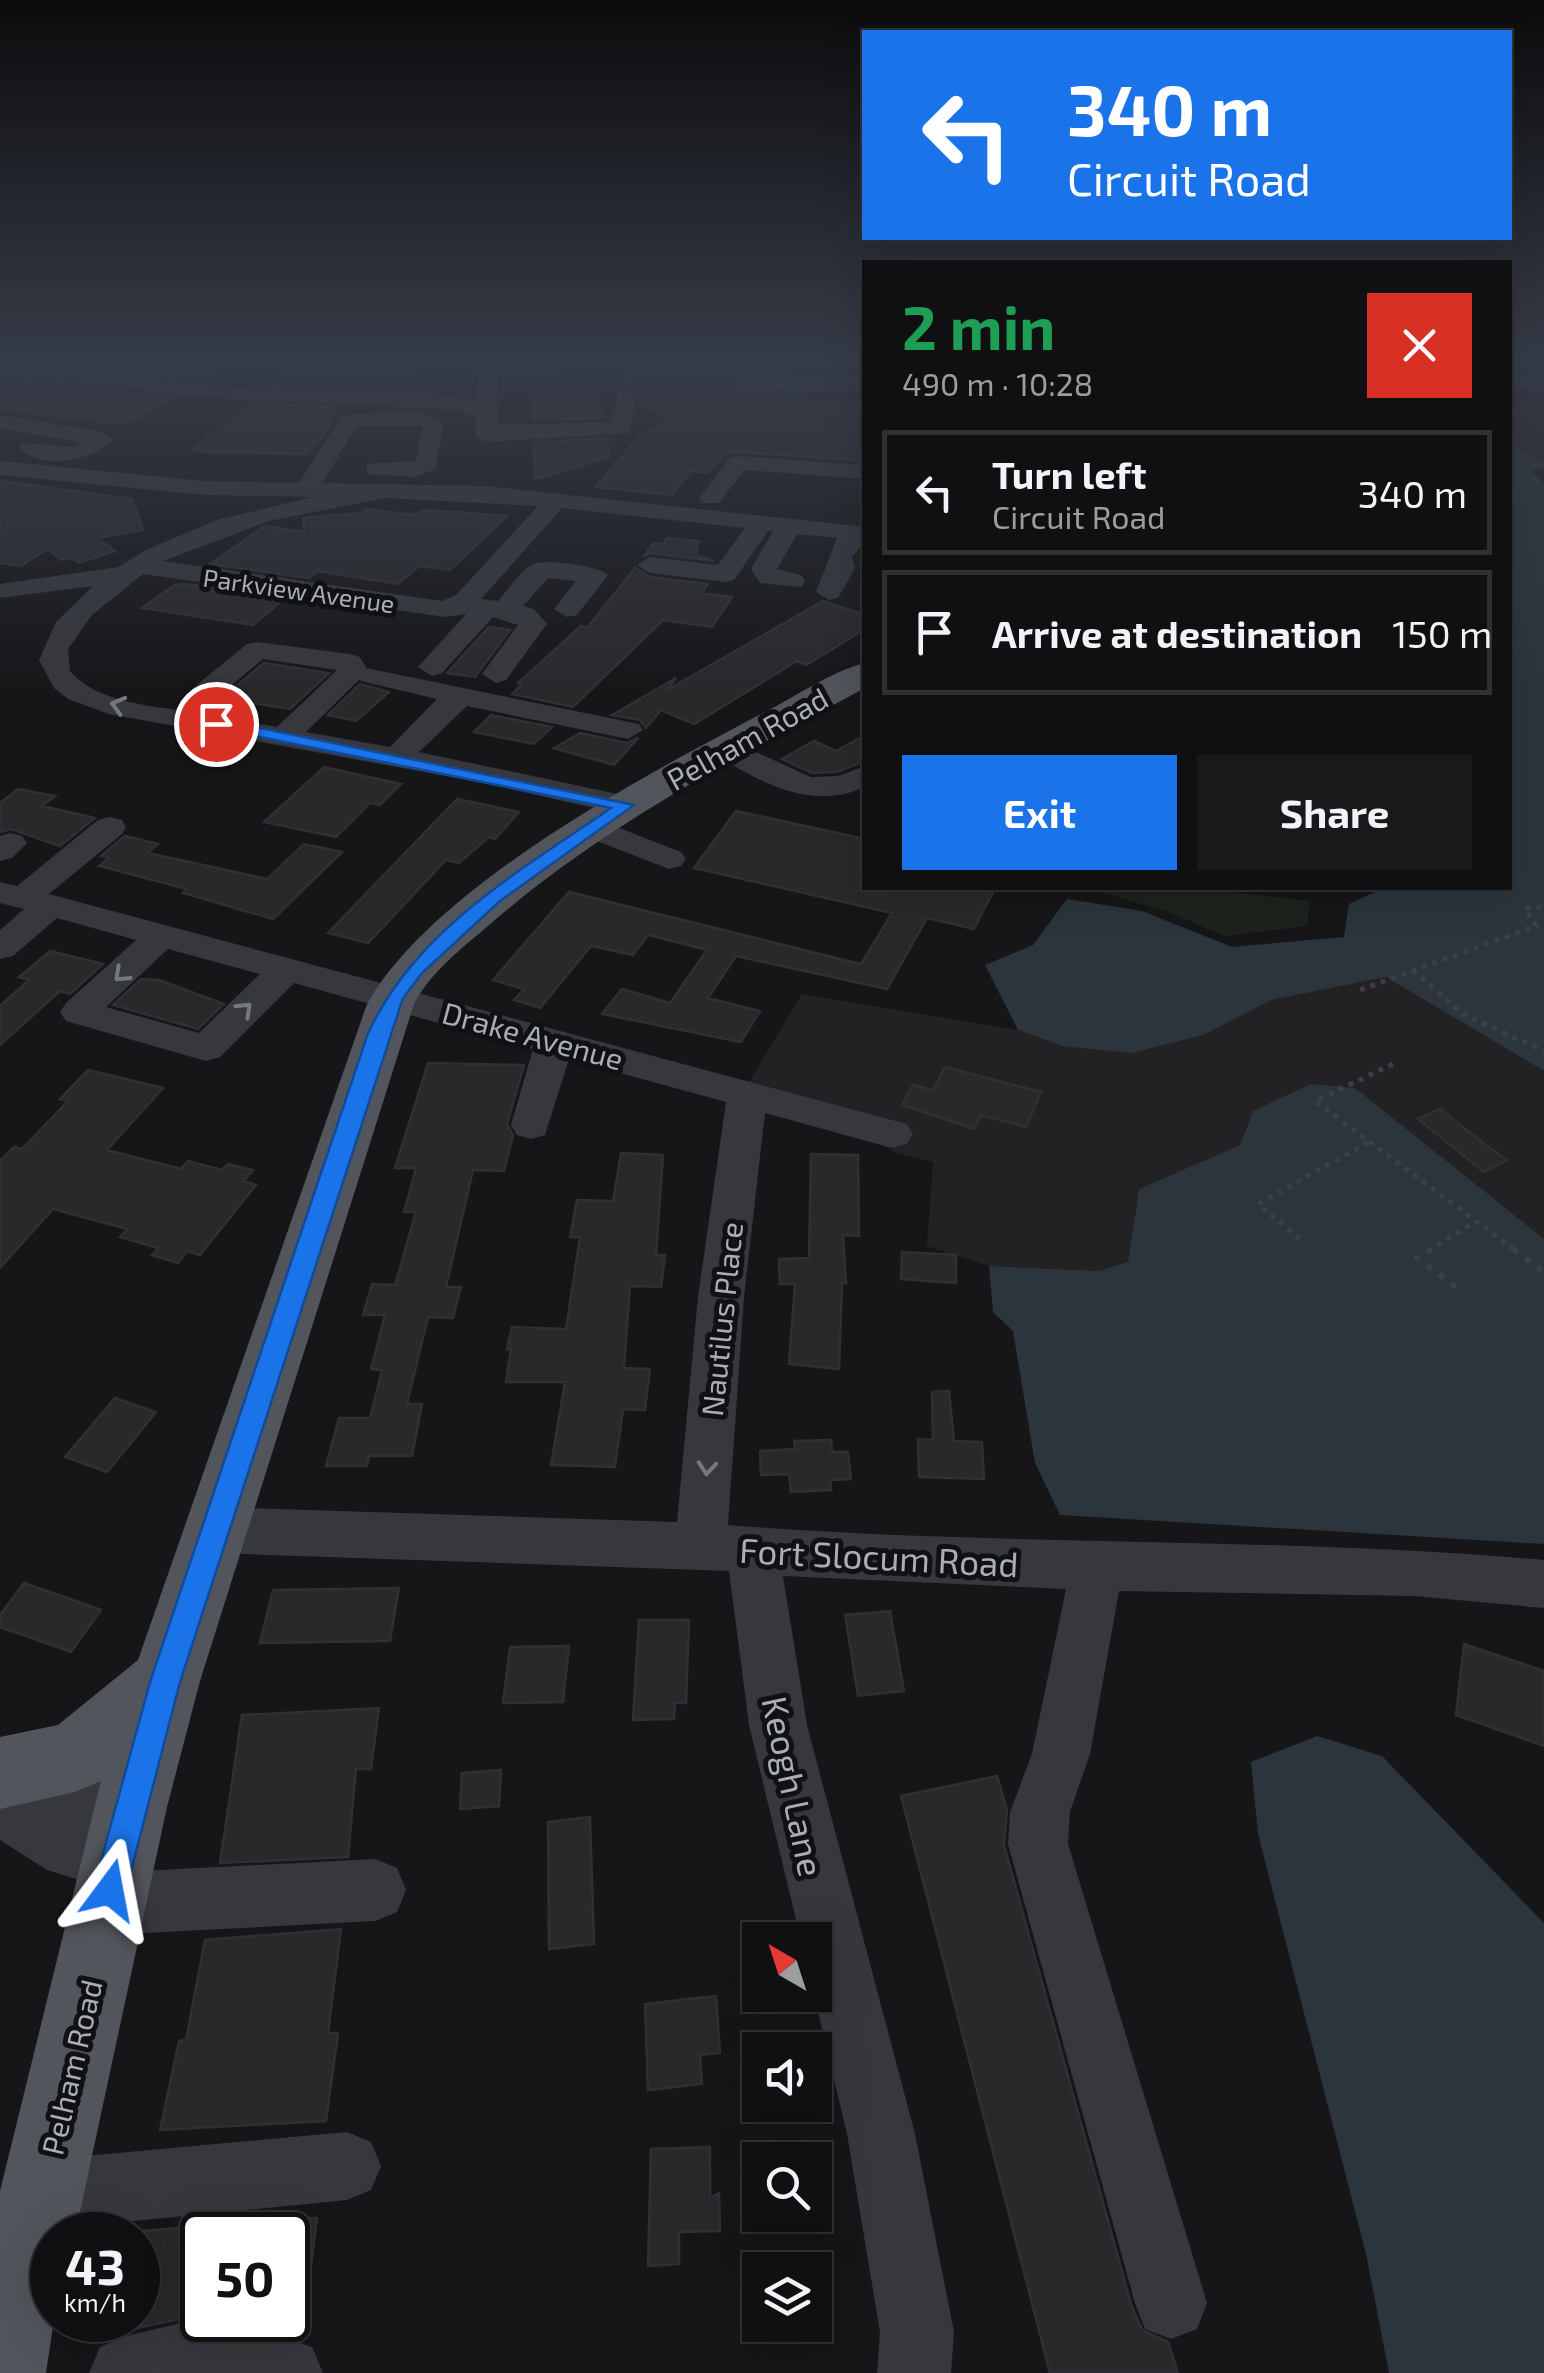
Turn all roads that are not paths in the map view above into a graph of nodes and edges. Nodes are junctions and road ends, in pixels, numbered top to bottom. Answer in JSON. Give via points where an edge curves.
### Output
{"nodes":[{"id":1,"x":35,"y":472,"type":"edge"},
{"id":2,"x":318,"y":472,"type":"edge"},
{"id":3,"x":343,"y":472,"type":"edge"},
{"id":4,"x":344,"y":472,"type":"edge"},
{"id":5,"x":430,"y":472,"type":"edge"},
{"id":6,"x":486,"y":472,"type":"edge"},
{"id":7,"x":731,"y":472,"type":"edge"},
{"id":8,"x":140,"y":483,"type":"junction"},
{"id":9,"x":305,"y":491,"type":"junction"},
{"id":10,"x":486,"y":493,"type":"junction"},
{"id":11,"x":711,"y":498,"type":"dead end"},
{"id":12,"x":556,"y":500,"type":"junction"},
{"id":13,"x":788,"y":526,"type":"junction"},
{"id":14,"x":756,"y":530,"type":"junction"},
{"id":15,"x":717,"y":533,"type":"dead end"},
{"id":16,"x":859,"y":534,"type":"edge"},
{"id":17,"x":167,"y":548,"type":"junction"},
{"id":18,"x":650,"y":565,"type":"dead end"},
{"id":19,"x":134,"y":569,"type":"junction"},
{"id":20,"x":792,"y":581,"type":"dead end"},
{"id":21,"x":2,"y":590,"type":"edge"},
{"id":22,"x":829,"y":592,"type":"dead end"},
{"id":23,"x":567,"y":609,"type":"dead end"},
{"id":24,"x":463,"y":613,"type":"junction"},
{"id":25,"x":55,"y":640,"type":"junction"},
{"id":26,"x":432,"y":666,"type":"dead end"},
{"id":27,"x":496,"y":674,"type":"dead end"},
{"id":28,"x":371,"y":675,"type":"dead end"},
{"id":29,"x":862,"y":676,"type":"edge"},
{"id":30,"x":463,"y":696,"type":"junction"},
{"id":31,"x":187,"y":719,"type":"junction"},
{"id":32,"x":628,"y":730,"type":"dead end"},
{"id":33,"x":284,"y":737,"type":"junction"},
{"id":34,"x":727,"y":748,"type":"junction"},
{"id":35,"x":396,"y":758,"type":"junction"},
{"id":36,"x":862,"y":777,"type":"edge"},
{"id":37,"x":608,"y":816,"type":"junction"},
{"id":38,"x":110,"y":827,"type":"dead end"},
{"id":39,"x":669,"y":859,"type":"dead end"},
{"id":40,"x":25,"y":898,"type":"edge"},
{"id":41,"x":161,"y":936,"type":"junction"},
{"id":42,"x":0,"y":948,"type":"edge"},
{"id":43,"x":285,"y":971,"type":"junction"},
{"id":44,"x":394,"y":996,"type":"junction"},
{"id":45,"x":554,"y":1042,"type":"junction"},
{"id":46,"x":747,"y":1093,"type":"junction"},
{"id":47,"x":531,"y":1125,"type":"dead end"},
{"id":48,"x":892,"y":1134,"type":"dead end"},
{"id":49,"x":214,"y":1530,"type":"junction"},
{"id":50,"x":726,"y":1547,"type":"junction"},
{"id":51,"x":1098,"y":1566,"type":"junction"},
{"id":52,"x":1544,"y":1584,"type":"edge"},
{"id":53,"x":165,"y":1682,"type":"junction"},
{"id":54,"x":0,"y":1773,"type":"edge"},
{"id":55,"x":0,"y":1782,"type":"edge"},
{"id":56,"x":0,"y":1806,"type":"edge"},
{"id":57,"x":118,"y":1856,"type":"junction"},
{"id":58,"x":375,"y":1890,"type":"dead end"},
{"id":59,"x":347,"y":2166,"type":"dead end"},
{"id":60,"x":42,"y":2195,"type":"junction"},
{"id":61,"x":1171,"y":2303,"type":"dead end"},
{"id":62,"x":140,"y":2369,"type":"edge"},
{"id":63,"x":0,"y":2373,"type":"edge"},
{"id":64,"x":286,"y":2373,"type":"edge"},
{"id":65,"x":914,"y":2373,"type":"edge"}],
"edges":[{"from":1,"to":8,"type":"street"},
{"from":2,"to":9,"type":"street"},
{"from":3,"to":9,"type":"street"},
{"from":4,"to":17,"type":"street","via":[[262,515]]},
{"from":5,"to":10,"type":"street"},
{"from":6,"to":10,"type":"street"},
{"from":7,"to":11,"type":"street"},
{"from":8,"to":9,"type":"street"},
{"from":8,"to":17,"type":"street","via":[[169,496],[180,512],[181,532]]},
{"from":10,"to":12,"type":"street"},
{"from":12,"to":14,"type":"street"},
{"from":12,"to":24,"type":"street"},
{"from":13,"to":14,"type":"street"},
{"from":13,"to":16,"type":"street"},
{"from":13,"to":20,"type":"street","via":[[764,569],[769,577]]},
{"from":14,"to":15,"type":"street"},
{"from":14,"to":18,"type":"street","via":[[725,574]]},
{"from":16,"to":22,"type":"street","via":[[839,556],[842,568]]},
{"from":17,"to":19,"type":"street"},
{"from":19,"to":21,"type":"street","via":[[64,586]]},
{"from":19,"to":24,"type":"street","name":"Parkview Avenue"},
{"from":19,"to":25,"type":"street","via":[[94,598]]},
{"from":21,"to":25,"type":"street","via":[[48,615]]},
{"from":23,"to":24,"type":"street","via":[[594,575],[540,570]]},
{"from":24,"to":26,"type":"street"},
{"from":24,"to":27,"type":"street","via":[[524,615],[533,624]]},
{"from":31,"to":25,"type":"street","one_way":true,"via":[[79,692],[52,663]]},
{"from":28,"to":30,"type":"street"},
{"from":29,"to":34,"type":"main road","name":"Pelham Road"},
{"from":30,"to":32,"type":"street"},
{"from":30,"to":35,"type":"street"},
{"from":31,"to":33,"type":"street"},
{"from":31,"to":33,"type":"street","via":[[203,694],[257,650],[350,663],[354,670]]},
{"from":33,"to":35,"type":"street"},
{"from":34,"to":36,"type":"street","via":[[801,786],[827,790]]},
{"from":34,"to":37,"type":"main road","name":"Pelham Road"},
{"from":35,"to":37,"type":"street"},
{"from":37,"to":39,"type":"street"},
{"from":37,"to":44,"type":"main road","name":"Pelham Road","via":[[493,898]]},
{"from":38,"to":40,"type":"street"},
{"from":40,"to":41,"type":"street","name":"Drake Avenue"},
{"from":40,"to":42,"type":"street"},
{"from":41,"to":43,"type":"street","name":"Drake Avenue"},
{"from":41,"to":43,"type":"street","one_way":true,"via":[[79,1012],[206,1048]]},
{"from":43,"to":44,"type":"street","name":"Drake Avenue"},
{"from":44,"to":45,"type":"street","name":"Drake Avenue"},
{"from":44,"to":49,"type":"main road","name":"Pelham Road"},
{"from":45,"to":46,"type":"street","name":"Drake Avenue"},
{"from":45,"to":47,"type":"street"},
{"from":46,"to":48,"type":"street","name":"Drake Avenue"},
{"from":46,"to":50,"type":"street","name":"Nautilus Place","one_way":true,"via":[[721,1298]]},
{"from":49,"to":50,"type":"street","name":"Fort Slocum Road"},
{"from":49,"to":53,"type":"main road","name":"Pelham Road"},
{"from":50,"to":51,"type":"street","name":"Fort Slocum Road"},
{"from":50,"to":65,"type":"street","name":"Keogh Lane","via":[[881,2134],[917,2332]]},
{"from":51,"to":52,"type":"street","name":"Fort Slocum Road","via":[[1414,1572]]},
{"from":51,"to":61,"type":"street","via":[[1038,1844]]},
{"from":53,"to":54,"type":"main road","via":[[75,1757]]},
{"from":53,"to":57,"type":"main road","name":"Pelham Road"},
{"from":55,"to":57,"type":"street"},
{"from":56,"to":57,"type":"street","via":[[68,1849]]},
{"from":57,"to":58,"type":"street"},
{"from":57,"to":60,"type":"main road","name":"Pelham Road"},
{"from":59,"to":60,"type":"street"},
{"from":60,"to":63,"type":"main road","name":"Pelham Road"},
{"from":62,"to":64,"type":"street","via":[[213,2353]]}]}
